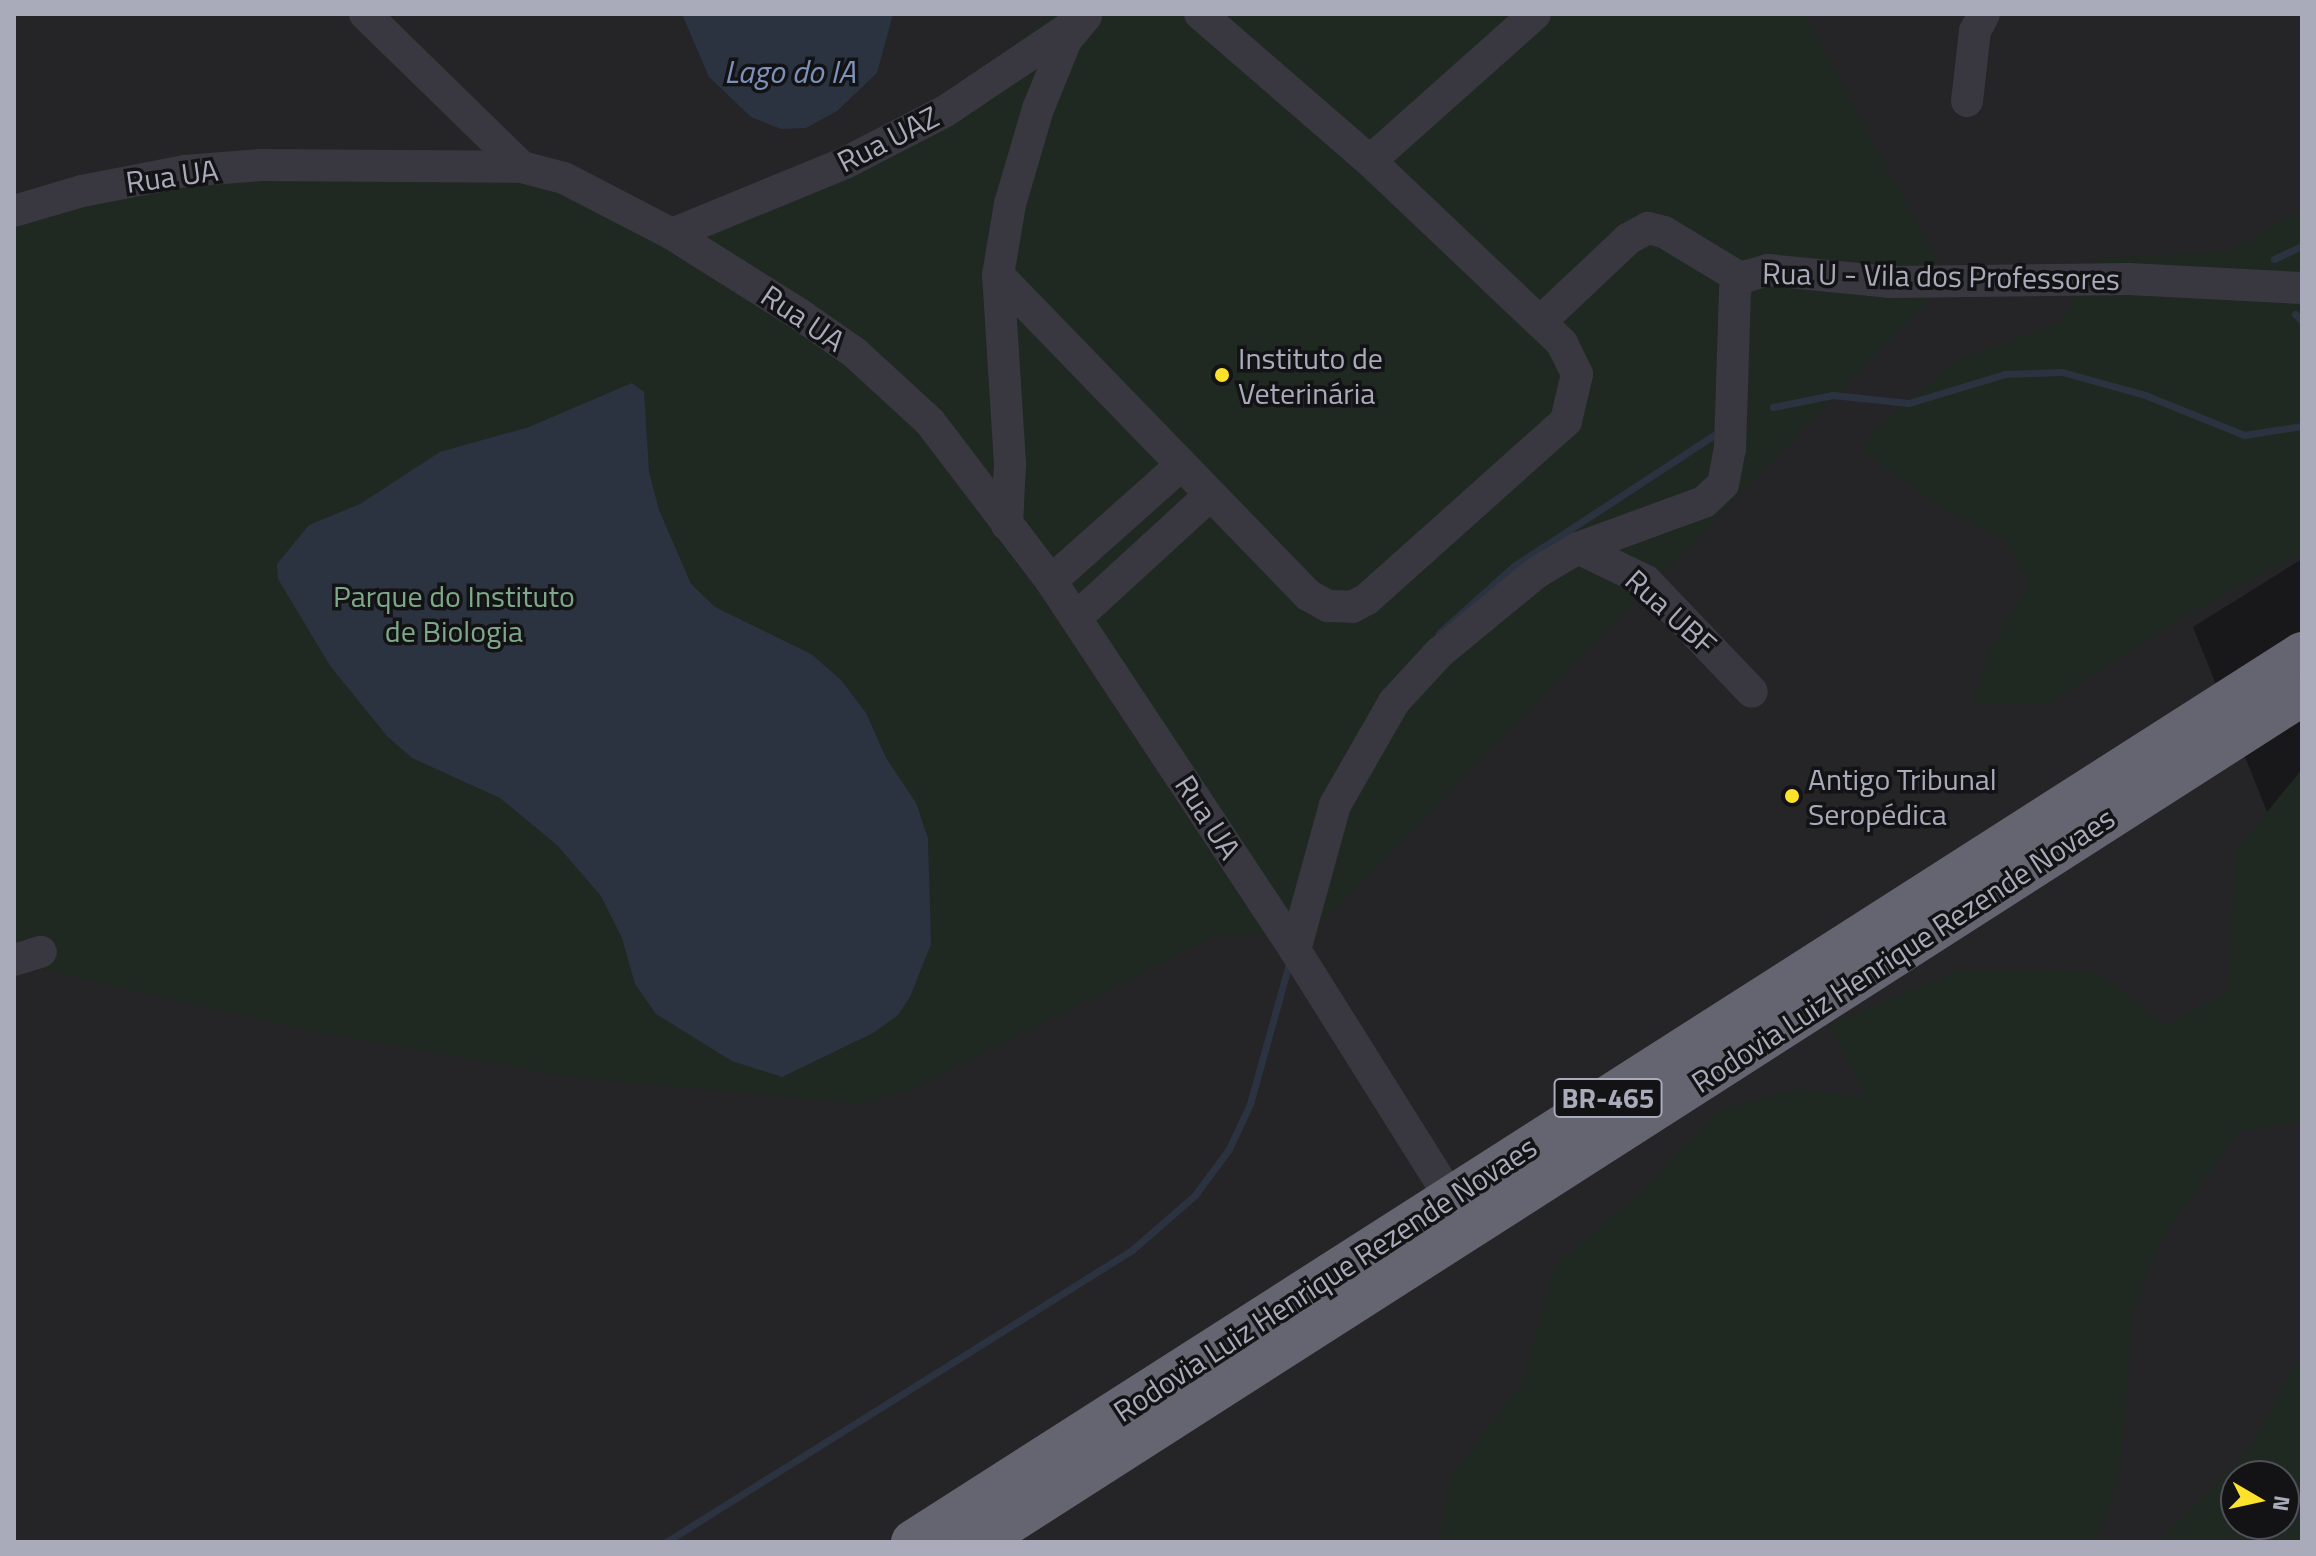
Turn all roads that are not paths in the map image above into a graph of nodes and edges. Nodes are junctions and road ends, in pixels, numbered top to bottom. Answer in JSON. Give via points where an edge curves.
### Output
{"nodes":[{"id":1,"x":365,"y":14,"type":"edge"},
{"id":2,"x":1200,"y":14,"type":"edge"},
{"id":3,"x":1984,"y":14,"type":"edge"},
{"id":4,"x":1087,"y":15,"type":"edge"},
{"id":5,"x":1516,"y":20,"type":"edge"},
{"id":6,"x":1967,"y":101,"type":"dead end"},
{"id":7,"x":1370,"y":161,"type":"junction"},
{"id":8,"x":522,"y":167,"type":"junction"},
{"id":9,"x":14,"y":211,"type":"edge"},
{"id":10,"x":672,"y":234,"type":"junction"},
{"id":11,"x":998,"y":275,"type":"junction"},
{"id":12,"x":1740,"y":278,"type":"junction"},
{"id":13,"x":2302,"y":288,"type":"edge"},
{"id":14,"x":1540,"y":322,"type":"junction"},
{"id":15,"x":1180,"y":466,"type":"junction"},
{"id":16,"x":1210,"y":495,"type":"junction"},
{"id":17,"x":1007,"y":525,"type":"junction"},
{"id":18,"x":1578,"y":548,"type":"junction"},
{"id":19,"x":1051,"y":581,"type":"junction"},
{"id":20,"x":1077,"y":617,"type":"junction"},
{"id":21,"x":2302,"y":654,"type":"edge"},
{"id":22,"x":1752,"y":692,"type":"dead end"},
{"id":23,"x":2302,"y":694,"type":"edge"},
{"id":24,"x":1302,"y":962,"type":"junction"},
{"id":25,"x":1451,"y":1199,"type":"junction"},
{"id":26,"x":913,"y":1542,"type":"edge"},
{"id":27,"x":978,"y":1542,"type":"edge"}],
"edges":[{"from":1,"to":8,"type":"lane"},
{"from":2,"to":7,"type":"lane"},
{"from":3,"to":6,"type":"lane","via":[[1975,31]]},
{"from":4,"to":10,"type":"lane","name":"Rua UAZ","via":[[944,112],[845,163]]},
{"from":4,"to":11,"type":"lane","via":[[1066,40],[1038,109],[1010,204]]},
{"from":5,"to":7,"type":"lane"},
{"from":7,"to":14,"type":"lane"},
{"from":8,"to":9,"type":"lane","name":"Rua UA","via":[[261,165],[185,171]]},
{"from":8,"to":10,"type":"lane","name":"Rua UA","via":[[564,178]]},
{"from":10,"to":17,"type":"lane","name":"Rua UA","via":[[855,353],[930,422]]},
{"from":11,"to":15,"type":"lane"},
{"from":11,"to":17,"type":"lane","via":[[1010,464]]},
{"from":12,"to":13,"type":"lane","name":"Rua U - Vila dos Professores","via":[[1768,270],[1854,281],[2129,279]]},
{"from":12,"to":14,"type":"lane","via":[[1664,232],[1648,228],[1628,239]]},
{"from":12,"to":18,"type":"lane","name":"Rua U - Vila dos Professores","via":[[1735,290],[1730,449],[1723,484],[1704,502]]},
{"from":14,"to":16,"type":"lane","via":[[1562,343],[1577,374],[1566,421],[1360,604],[1339,608],[1317,602]]},
{"from":15,"to":16,"type":"lane"},
{"from":15,"to":19,"type":"lane"},
{"from":16,"to":20,"type":"lane"},
{"from":17,"to":19,"type":"lane","name":"Rua UA"},
{"from":18,"to":22,"type":"lane","name":"Rua UBF","via":[[1646,581]]},
{"from":18,"to":24,"type":"lane","name":"Rua U - Vila dos Professores","via":[[1471,624],[1394,702],[1335,805]]},
{"from":19,"to":20,"type":"lane","name":"Rua UA"},
{"from":20,"to":24,"type":"lane","name":"Rua UA"},
{"from":21,"to":25,"type":"highway","name":"Rodovia Luiz Henrique Rezende Novaes","number":"BR-465"},
{"from":23,"to":27,"type":"highway","name":"Rodovia Luiz Henrique Rezende Novaes","number":"BR-465"},
{"from":24,"to":25,"type":"lane","name":"Rua UA"},
{"from":25,"to":26,"type":"highway","name":"Rodovia Luiz Henrique Rezende Novaes","number":"BR-465"}]}
